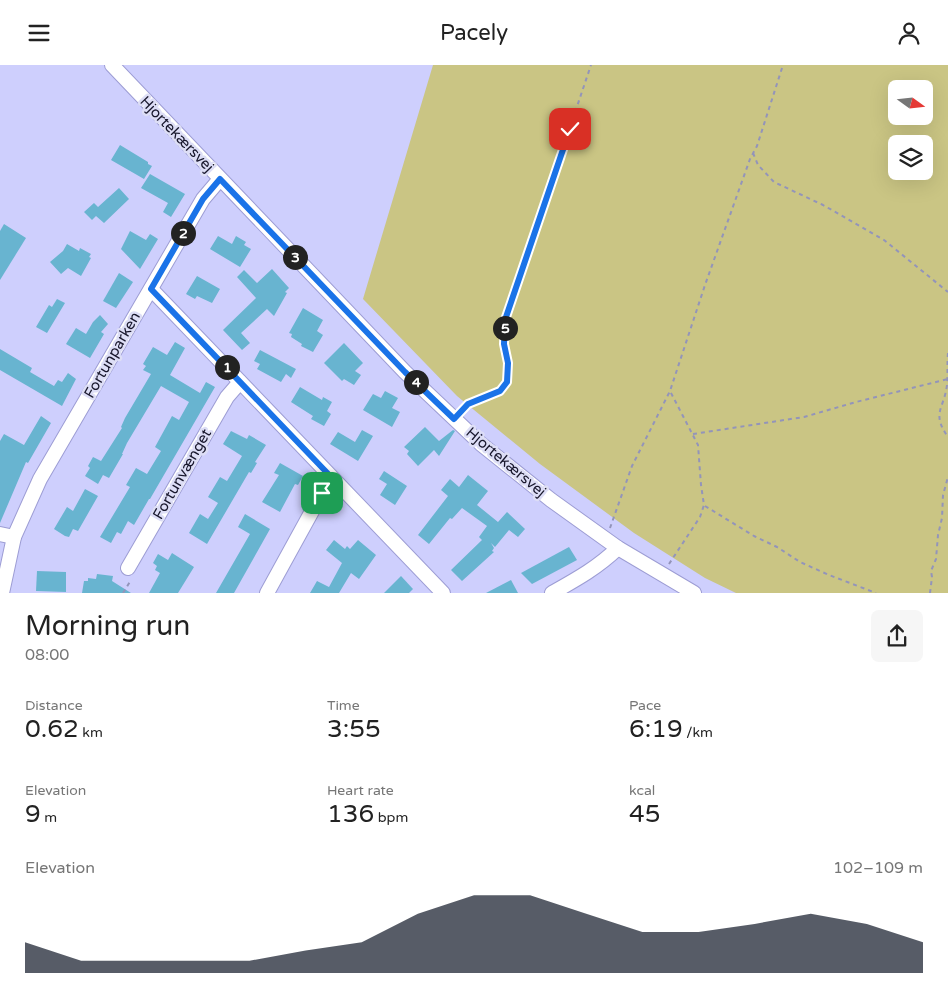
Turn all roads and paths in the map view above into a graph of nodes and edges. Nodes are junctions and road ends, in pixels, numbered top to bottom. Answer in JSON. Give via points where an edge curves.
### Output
{"nodes":[{"id":1,"x":112,"y":65,"type":"edge"},
{"id":2,"x":591,"y":65,"type":"edge"},
{"id":3,"x":783,"y":65,"type":"edge"},
{"id":4,"x":753,"y":153,"type":"junction"},
{"id":5,"x":220,"y":179,"type":"junction"},
{"id":6,"x":151,"y":289,"type":"junction"},
{"id":7,"x":948,"y":292,"type":"edge"},
{"id":8,"x":948,"y":353,"type":"edge"},
{"id":9,"x":948,"y":379,"type":"edge"},
{"id":10,"x":240,"y":382,"type":"junction"},
{"id":11,"x":670,"y":391,"type":"junction"},
{"id":12,"x":454,"y":419,"type":"junction"},
{"id":13,"x":693,"y":433,"type":"junction"},
{"id":14,"x":948,"y":437,"type":"edge"},
{"id":15,"x":948,"y":477,"type":"edge"},
{"id":16,"x":334,"y":480,"type":"junction"},
{"id":17,"x":704,"y":505,"type":"junction"},
{"id":18,"x":0,"y":534,"type":"edge"},
{"id":19,"x":14,"y":537,"type":"junction"},
{"id":20,"x":612,"y":543,"type":"junction"},
{"id":21,"x":128,"y":569,"type":"dead end"},
{"id":22,"x":662,"y":574,"type":"junction"},
{"id":23,"x":2,"y":593,"type":"edge"},
{"id":24,"x":267,"y":593,"type":"edge"},
{"id":25,"x":442,"y":593,"type":"edge"},
{"id":26,"x":552,"y":593,"type":"edge"},
{"id":27,"x":694,"y":593,"type":"edge"},
{"id":28,"x":876,"y":593,"type":"edge"},
{"id":29,"x":930,"y":593,"type":"edge"}],
"edges":[{"from":1,"to":5,"type":"street","name":"Hjortekærsvej"},
{"from":2,"to":12,"type":"path","via":[[505,320],[507,382],[500,391],[468,404]]},
{"from":3,"to":4,"type":"path"},
{"from":4,"to":7,"type":"path","via":[[758,165],[774,182],[824,205],[884,240]]},
{"from":4,"to":11,"type":"path"},
{"from":5,"to":6,"type":"street","name":"Fortunparken","via":[[203,199]]},
{"from":5,"to":12,"type":"street","name":"Hjortekærsvej"},
{"from":6,"to":10,"type":"street"},
{"from":6,"to":19,"type":"street","name":"Fortunparken","via":[[40,479]]},
{"from":8,"to":9,"type":"path"},
{"from":9,"to":13,"type":"path","via":[[804,417]]},
{"from":9,"to":14,"type":"path","via":[[939,422]]},
{"from":10,"to":16,"type":"street"},
{"from":10,"to":21,"type":"street","name":"Fortunvænget","via":[[227,397]]},
{"from":11,"to":13,"type":"path"},
{"from":11,"to":20,"type":"path","via":[[632,466]]},
{"from":12,"to":20,"type":"street","name":"Hjortekærsvej","via":[[551,500]]},
{"from":13,"to":17,"type":"path","via":[[698,445]]},
{"from":15,"to":29,"type":"path"},
{"from":16,"to":24,"type":"street","via":[[322,493]]},
{"from":16,"to":25,"type":"street"},
{"from":17,"to":22,"type":"path","via":[[700,517]]},
{"from":17,"to":28,"type":"path","via":[[800,562]]},
{"from":18,"to":19,"type":"street"},
{"from":19,"to":23,"type":"street","name":"Fortunparken"},
{"from":20,"to":22,"type":"street","name":"Hjortekærsvej"},
{"from":20,"to":26,"type":"street","via":[[603,563]]},
{"from":22,"to":27,"type":"street","name":"Hjortekærsvej"}]}
